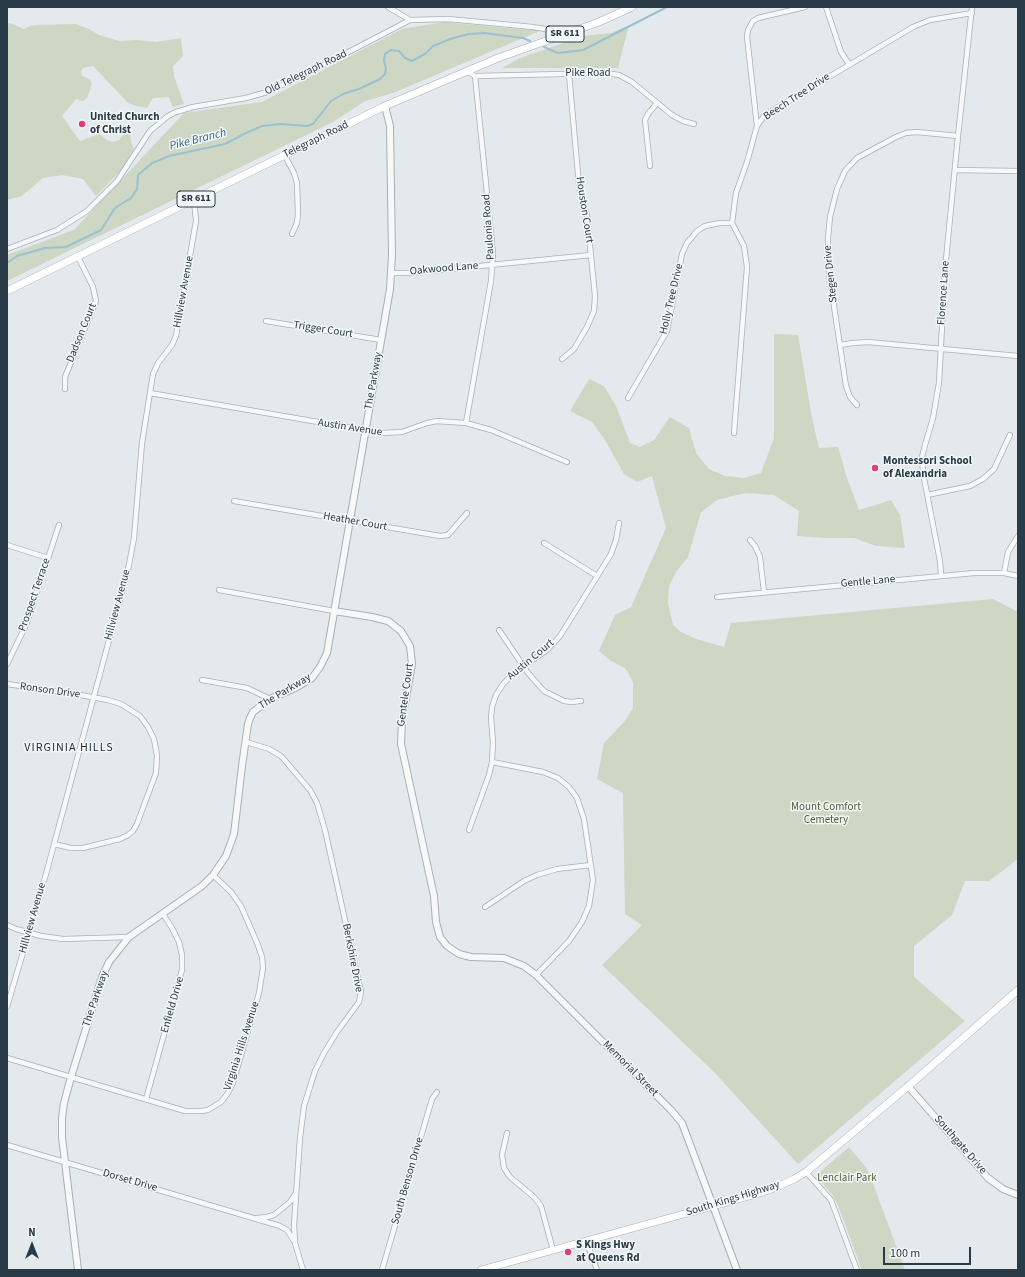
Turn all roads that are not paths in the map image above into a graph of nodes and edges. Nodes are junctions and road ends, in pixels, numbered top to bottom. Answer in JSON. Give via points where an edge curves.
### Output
{"nodes":[{"id":1,"x":388,"y":7,"type":"edge"},
{"id":2,"x":632,"y":7,"type":"edge"},
{"id":3,"x":805,"y":7,"type":"edge"},
{"id":4,"x":826,"y":7,"type":"edge"},
{"id":5,"x":972,"y":7,"type":"edge"},
{"id":6,"x":972,"y":13,"type":"junction"},
{"id":7,"x":410,"y":20,"type":"junction"},
{"id":8,"x":552,"y":39,"type":"junction"},
{"id":9,"x":849,"y":64,"type":"junction"},
{"id":10,"x":468,"y":72,"type":"junction"},
{"id":11,"x":569,"y":74,"type":"junction"},
{"id":12,"x":475,"y":76,"type":"junction"},
{"id":13,"x":657,"y":103,"type":"junction"},
{"id":14,"x":385,"y":106,"type":"junction"},
{"id":15,"x":694,"y":124,"type":"dead end"},
{"id":16,"x":756,"y":126,"type":"junction"},
{"id":17,"x":958,"y":136,"type":"junction"},
{"id":18,"x":285,"y":156,"type":"junction"},
{"id":19,"x":650,"y":166,"type":"dead end"},
{"id":20,"x":956,"y":170,"type":"junction"},
{"id":21,"x":1018,"y":171,"type":"edge"},
{"id":22,"x":194,"y":200,"type":"junction"},
{"id":23,"x":732,"y":223,"type":"junction"},
{"id":24,"x":292,"y":234,"type":"dead end"},
{"id":25,"x":7,"y":249,"type":"edge"},
{"id":26,"x":591,"y":255,"type":"junction"},
{"id":27,"x":78,"y":257,"type":"junction"},
{"id":28,"x":492,"y":265,"type":"junction"},
{"id":29,"x":392,"y":273,"type":"junction"},
{"id":30,"x":7,"y":291,"type":"edge"},
{"id":31,"x":266,"y":321,"type":"dead end"},
{"id":32,"x":381,"y":340,"type":"junction"},
{"id":33,"x":840,"y":345,"type":"junction"},
{"id":34,"x":941,"y":349,"type":"junction"},
{"id":35,"x":1018,"y":356,"type":"edge"},
{"id":36,"x":562,"y":359,"type":"dead end"},
{"id":37,"x":65,"y":388,"type":"dead end"},
{"id":38,"x":150,"y":393,"type":"junction"},
{"id":39,"x":628,"y":398,"type":"dead end"},
{"id":40,"x":857,"y":405,"type":"dead end"},
{"id":41,"x":466,"y":423,"type":"junction"},
{"id":42,"x":366,"y":431,"type":"junction"},
{"id":43,"x":734,"y":434,"type":"dead end"},
{"id":44,"x":1010,"y":435,"type":"dead end"},
{"id":45,"x":567,"y":462,"type":"dead end"},
{"id":46,"x":927,"y":495,"type":"junction"},
{"id":47,"x":234,"y":501,"type":"dead end"},
{"id":48,"x":467,"y":513,"type":"dead end"},
{"id":49,"x":350,"y":521,"type":"junction"},
{"id":50,"x":619,"y":523,"type":"dead end"},
{"id":51,"x":59,"y":525,"type":"dead end"},
{"id":52,"x":1018,"y":536,"type":"edge"},
{"id":53,"x":750,"y":540,"type":"dead end"},
{"id":54,"x":544,"y":543,"type":"dead end"},
{"id":55,"x":7,"y":545,"type":"edge"},
{"id":56,"x":48,"y":558,"type":"junction"},
{"id":57,"x":1004,"y":573,"type":"junction"},
{"id":58,"x":597,"y":576,"type":"junction"},
{"id":59,"x":941,"y":576,"type":"junction"},
{"id":60,"x":1018,"y":576,"type":"edge"},
{"id":61,"x":219,"y":590,"type":"dead end"},
{"id":62,"x":764,"y":592,"type":"junction"},
{"id":63,"x":717,"y":597,"type":"dead end"},
{"id":64,"x":334,"y":611,"type":"junction"},
{"id":65,"x":499,"y":630,"type":"dead end"},
{"id":66,"x":7,"y":664,"type":"edge"},
{"id":67,"x":523,"y":666,"type":"junction"},
{"id":68,"x":202,"y":680,"type":"dead end"},
{"id":69,"x":7,"y":684,"type":"edge"},
{"id":70,"x":93,"y":697,"type":"junction"},
{"id":71,"x":270,"y":699,"type":"junction"},
{"id":72,"x":581,"y":701,"type":"dead end"},
{"id":73,"x":246,"y":742,"type":"junction"},
{"id":74,"x":492,"y":762,"type":"junction"},
{"id":75,"x":469,"y":830,"type":"dead end"},
{"id":76,"x":54,"y":844,"type":"junction"},
{"id":77,"x":591,"y":865,"type":"junction"},
{"id":78,"x":213,"y":875,"type":"junction"},
{"id":79,"x":485,"y":907,"type":"dead end"},
{"id":80,"x":162,"y":914,"type":"junction"},
{"id":81,"x":7,"y":925,"type":"edge"},
{"id":82,"x":29,"y":933,"type":"junction"},
{"id":83,"x":129,"y":938,"type":"junction"},
{"id":84,"x":446,"y":944,"type":"joint"},
{"id":85,"x":536,"y":975,"type":"junction"},
{"id":86,"x":1018,"y":990,"type":"edge"},
{"id":87,"x":7,"y":1007,"type":"edge"},
{"id":88,"x":7,"y":1058,"type":"edge"},
{"id":89,"x":71,"y":1077,"type":"junction"},
{"id":90,"x":908,"y":1086,"type":"junction"},
{"id":91,"x":437,"y":1092,"type":"dead end"},
{"id":92,"x":146,"y":1099,"type":"junction"},
{"id":93,"x":508,"y":1134,"type":"dead end"},
{"id":94,"x":7,"y":1145,"type":"edge"},
{"id":95,"x":65,"y":1162,"type":"junction"},
{"id":96,"x":806,"y":1172,"type":"junction"},
{"id":97,"x":297,"y":1193,"type":"junction"},
{"id":98,"x":1018,"y":1195,"type":"edge"},
{"id":99,"x":713,"y":1205,"type":"junction"},
{"id":100,"x":253,"y":1218,"type":"junction"},
{"id":101,"x":586,"y":1240,"type":"junction"},
{"id":102,"x":295,"y":1243,"type":"junction"},
{"id":103,"x":553,"y":1250,"type":"junction"},
{"id":104,"x":501,"y":1268,"type":"edge"},
{"id":105,"x":78,"y":1270,"type":"edge"},
{"id":106,"x":303,"y":1270,"type":"edge"},
{"id":107,"x":382,"y":1270,"type":"edge"},
{"id":108,"x":481,"y":1270,"type":"edge"},
{"id":109,"x":597,"y":1270,"type":"edge"},
{"id":110,"x":737,"y":1270,"type":"edge"},
{"id":111,"x":857,"y":1270,"type":"edge"}],
"edges":[{"from":1,"to":7,"type":"street"},
{"from":2,"to":8,"type":"main road","name":"Telegraph Road","number":"SR 611","via":[[600,22]]},
{"from":3,"to":16,"type":"street","via":[[758,18],[752,22],[748,30]]},
{"from":4,"to":9,"type":"street","via":[[840,49]]},
{"from":5,"to":6,"type":"street","name":"Florence Lane"},
{"from":6,"to":9,"type":"street","name":"Beech Tree Drive","via":[[924,22]]},
{"from":6,"to":17,"type":"street","name":"Florence Lane"},
{"from":7,"to":8,"type":"street","name":"Old Telegraph Road","via":[[448,19],[539,28],[549,31]]},
{"from":7,"to":25,"type":"street","name":"Old Telegraph Road","via":[[267,92],[193,107],[168,116],[150,131],[116,181],[87,211],[57,230]]},
{"from":8,"to":10,"type":"main road","name":"Telegraph Road","number":"SR 611","via":[[498,58]]},
{"from":9,"to":16,"type":"street","name":"Beech Tree Drive","via":[[770,112]]},
{"from":10,"to":12,"type":"street"},
{"from":10,"to":14,"type":"main road","name":"Telegraph Road","number":"SR 611"},
{"from":11,"to":12,"type":"street","name":"Pike Road"},
{"from":11,"to":13,"type":"street","name":"Pike Road","via":[[619,75],[632,82]]},
{"from":11,"to":26,"type":"street","name":"Houston Court","via":[[579,186],[587,216]]},
{"from":12,"to":28,"type":"street","name":"Paulonia Road"},
{"from":13,"to":15,"type":"street","name":"Pike Road","via":[[677,118]]},
{"from":13,"to":19,"type":"street","via":[[645,120]]},
{"from":14,"to":18,"type":"main road","name":"Telegraph Road","number":"SR 611"},
{"from":14,"to":29,"type":"street","name":"The Parkway","via":[[390,126]]},
{"from":16,"to":23,"type":"street","name":"Beech Tree Drive","via":[[736,193]]},
{"from":17,"to":20,"type":"street","name":"Florence Lane"},
{"from":17,"to":33,"type":"street","name":"Stegen Drive","via":[[917,132],[901,135],[857,158],[845,171],[830,216],[827,252]]},
{"from":18,"to":22,"type":"main road","name":"Telegraph Road","number":"SR 611"},
{"from":18,"to":24,"type":"street","via":[[297,183],[298,214]]},
{"from":20,"to":21,"type":"street"},
{"from":20,"to":34,"type":"street","name":"Florence Lane","via":[[945,270]]},
{"from":22,"to":27,"type":"main road","name":"Telegraph Road","number":"SR 611"},
{"from":22,"to":38,"type":"street","name":"Hillview Avenue","via":[[196,222],[176,336],[158,362]]},
{"from":23,"to":39,"type":"street","name":"Holly Tree Drive","via":[[705,226],[687,243],[682,254],[667,331]]},
{"from":23,"to":43,"type":"street","via":[[744,246],[747,268]]},
{"from":26,"to":28,"type":"street","name":"Oakwood Lane"},
{"from":26,"to":36,"type":"street","name":"Houston Court","via":[[595,296],[592,315],[577,345]]},
{"from":27,"to":30,"type":"main road","name":"Telegraph Road","number":"SR 611"},
{"from":27,"to":37,"type":"street","name":"Dadson Court","via":[[93,287],[96,301],[65,377]]},
{"from":28,"to":29,"type":"street","name":"Oakwood Lane"},
{"from":28,"to":41,"type":"street","name":"Paulonia Road"},
{"from":29,"to":32,"type":"street","name":"The Parkway"},
{"from":31,"to":32,"type":"street","name":"Trigger Court"},
{"from":32,"to":42,"type":"street","name":"The Parkway"},
{"from":33,"to":34,"type":"street","via":[[868,342]]},
{"from":33,"to":40,"type":"street","name":"Stegen Drive","via":[[846,386],[850,397]]},
{"from":34,"to":35,"type":"street"},
{"from":34,"to":46,"type":"street","name":"Florence Lane","via":[[938,400],[922,457]]},
{"from":38,"to":42,"type":"street","name":"Austin Avenue"},
{"from":38,"to":70,"type":"street","name":"Hillview Avenue","via":[[142,443],[132,551]]},
{"from":41,"to":42,"type":"street","name":"Austin Avenue","via":[[437,421],[389,434]]},
{"from":41,"to":45,"type":"street","name":"Austin Avenue","via":[[491,430]]},
{"from":42,"to":49,"type":"street","name":"The Parkway"},
{"from":44,"to":46,"type":"street","via":[[994,469],[983,480],[970,486]]},
{"from":46,"to":59,"type":"street","name":"Florence Lane"},
{"from":47,"to":49,"type":"street","name":"Heather Court"},
{"from":48,"to":49,"type":"street","name":"Heather Court","via":[[448,535],[440,536]]},
{"from":49,"to":64,"type":"street","name":"The Parkway"},
{"from":50,"to":58,"type":"street","name":"Austin Court","via":[[614,547]]},
{"from":51,"to":56,"type":"street","name":"Prospect Terrace"},
{"from":52,"to":57,"type":"street","via":[[1008,552]]},
{"from":53,"to":62,"type":"street","via":[[760,557]]},
{"from":54,"to":58,"type":"street"},
{"from":55,"to":56,"type":"street"},
{"from":56,"to":66,"type":"street","name":"Prospect Terrace","via":[[26,625]]},
{"from":57,"to":59,"type":"street","name":"Gentle Lane","via":[[982,572]]},
{"from":57,"to":60,"type":"street","name":"Gentle Lane"},
{"from":58,"to":67,"type":"street","name":"Austin Court","via":[[560,636],[547,650]]},
{"from":59,"to":62,"type":"street","name":"Gentle Lane"},
{"from":61,"to":64,"type":"street","name":"Gentele Court"},
{"from":62,"to":63,"type":"street","name":"Gentle Lane"},
{"from":64,"to":71,"type":"street","name":"The Parkway","via":[[326,653],[320,667],[312,678],[303,684]]},
{"from":64,"to":84,"type":"street","name":"Gentele Court","via":[[388,621],[401,631],[410,646],[412,664],[402,720],[401,744],[434,896],[437,928]]},
{"from":65,"to":67,"type":"street"},
{"from":67,"to":72,"type":"street","via":[[550,695],[564,702]]},
{"from":67,"to":74,"type":"street","name":"Austin Court","via":[[503,684],[495,699],[491,717]]},
{"from":68,"to":71,"type":"street","via":[[247,688]]},
{"from":69,"to":70,"type":"street","name":"Ronson Drive"},
{"from":70,"to":76,"type":"street","name":"Hillview Avenue"},
{"from":70,"to":76,"type":"street","name":"Ronson Drive","via":[[121,704],[143,720],[152,733],[156,747],[156,773],[137,824],[128,835],[83,848]]},
{"from":71,"to":73,"type":"street","name":"The Parkway","via":[[253,712],[248,724]]},
{"from":73,"to":78,"type":"street","name":"The Parkway","via":[[234,834],[226,856]]},
{"from":73,"to":97,"type":"street","name":"Berkshire Drive","via":[[269,749],[280,756],[310,790],[317,803],[361,992],[359,1002],[324,1053],[309,1088],[301,1125]]},
{"from":74,"to":75,"type":"street","name":"Austin Court"},
{"from":74,"to":77,"type":"street","via":[[547,773],[568,787],[577,798],[582,811]]},
{"from":76,"to":82,"type":"street","name":"Hillview Avenue"},
{"from":77,"to":79,"type":"street","via":[[557,869],[537,875]]},
{"from":77,"to":85,"type":"street","via":[[592,891],[582,922],[569,941]]},
{"from":78,"to":80,"type":"street","name":"The Parkway","via":[[202,886]]},
{"from":78,"to":92,"type":"street","name":"Virginia Hills Avenue","via":[[241,906],[262,957],[259,994],[233,1083],[221,1102],[201,1112],[185,1111]]},
{"from":80,"to":83,"type":"street","name":"The Parkway"},
{"from":80,"to":92,"type":"street","name":"Enfield Drive","via":[[179,942],[182,970]]},
{"from":81,"to":82,"type":"street"},
{"from":82,"to":83,"type":"street","via":[[63,939]]},
{"from":82,"to":87,"type":"street","name":"Hillview Avenue"},
{"from":83,"to":89,"type":"street","name":"The Parkway","via":[[109,962],[102,977]]},
{"from":84,"to":85,"type":"street","name":"Memorial Street","via":[[465,956],[510,960]]},
{"from":85,"to":99,"type":"street","name":"Memorial Street","via":[[678,1119]]},
{"from":86,"to":90,"type":"main road","name":"South Kings Highway"},
{"from":88,"to":89,"type":"street","name":"Virginia Hills Avenue"},
{"from":89,"to":92,"type":"street","name":"Virginia Hills Avenue"},
{"from":89,"to":95,"type":"street","name":"The Parkway","via":[[62,1118]]},
{"from":90,"to":96,"type":"main road","name":"South Kings Highway"},
{"from":90,"to":98,"type":"street","name":"Southgate Drive","via":[[988,1178],[1003,1190]]},
{"from":91,"to":107,"type":"street","name":"South Benson Drive","via":[[432,1099]]},
{"from":93,"to":103,"type":"street","via":[[502,1155],[504,1168],[541,1206]]},
{"from":94,"to":95,"type":"street","name":"Dorset Drive"},
{"from":95,"to":100,"type":"street","name":"Dorset Drive"},
{"from":95,"to":105,"type":"street","name":"The Parkway"},
{"from":96,"to":99,"type":"main road","name":"South Kings Highway","via":[[777,1187]]},
{"from":96,"to":111,"type":"street","via":[[831,1200]]},
{"from":97,"to":100,"type":"street","name":"Dorset Drive","via":[[286,1206],[274,1214]]},
{"from":97,"to":102,"type":"street","name":"Berkshire Drive"},
{"from":99,"to":101,"type":"main road","name":"South Kings Highway"},
{"from":99,"to":110,"type":"street","name":"Memorial Street"},
{"from":100,"to":102,"type":"street","name":"Dorset Drive","via":[[287,1230]]},
{"from":101,"to":103,"type":"main road","name":"South Kings Highway"},
{"from":101,"to":109,"type":"street"},
{"from":102,"to":106,"type":"street","name":"Berkshire Drive"},
{"from":103,"to":104,"type":"main road","name":"South Kings Highway"},
{"from":104,"to":108,"type":"main road","name":"South Kings Highway"}]}
